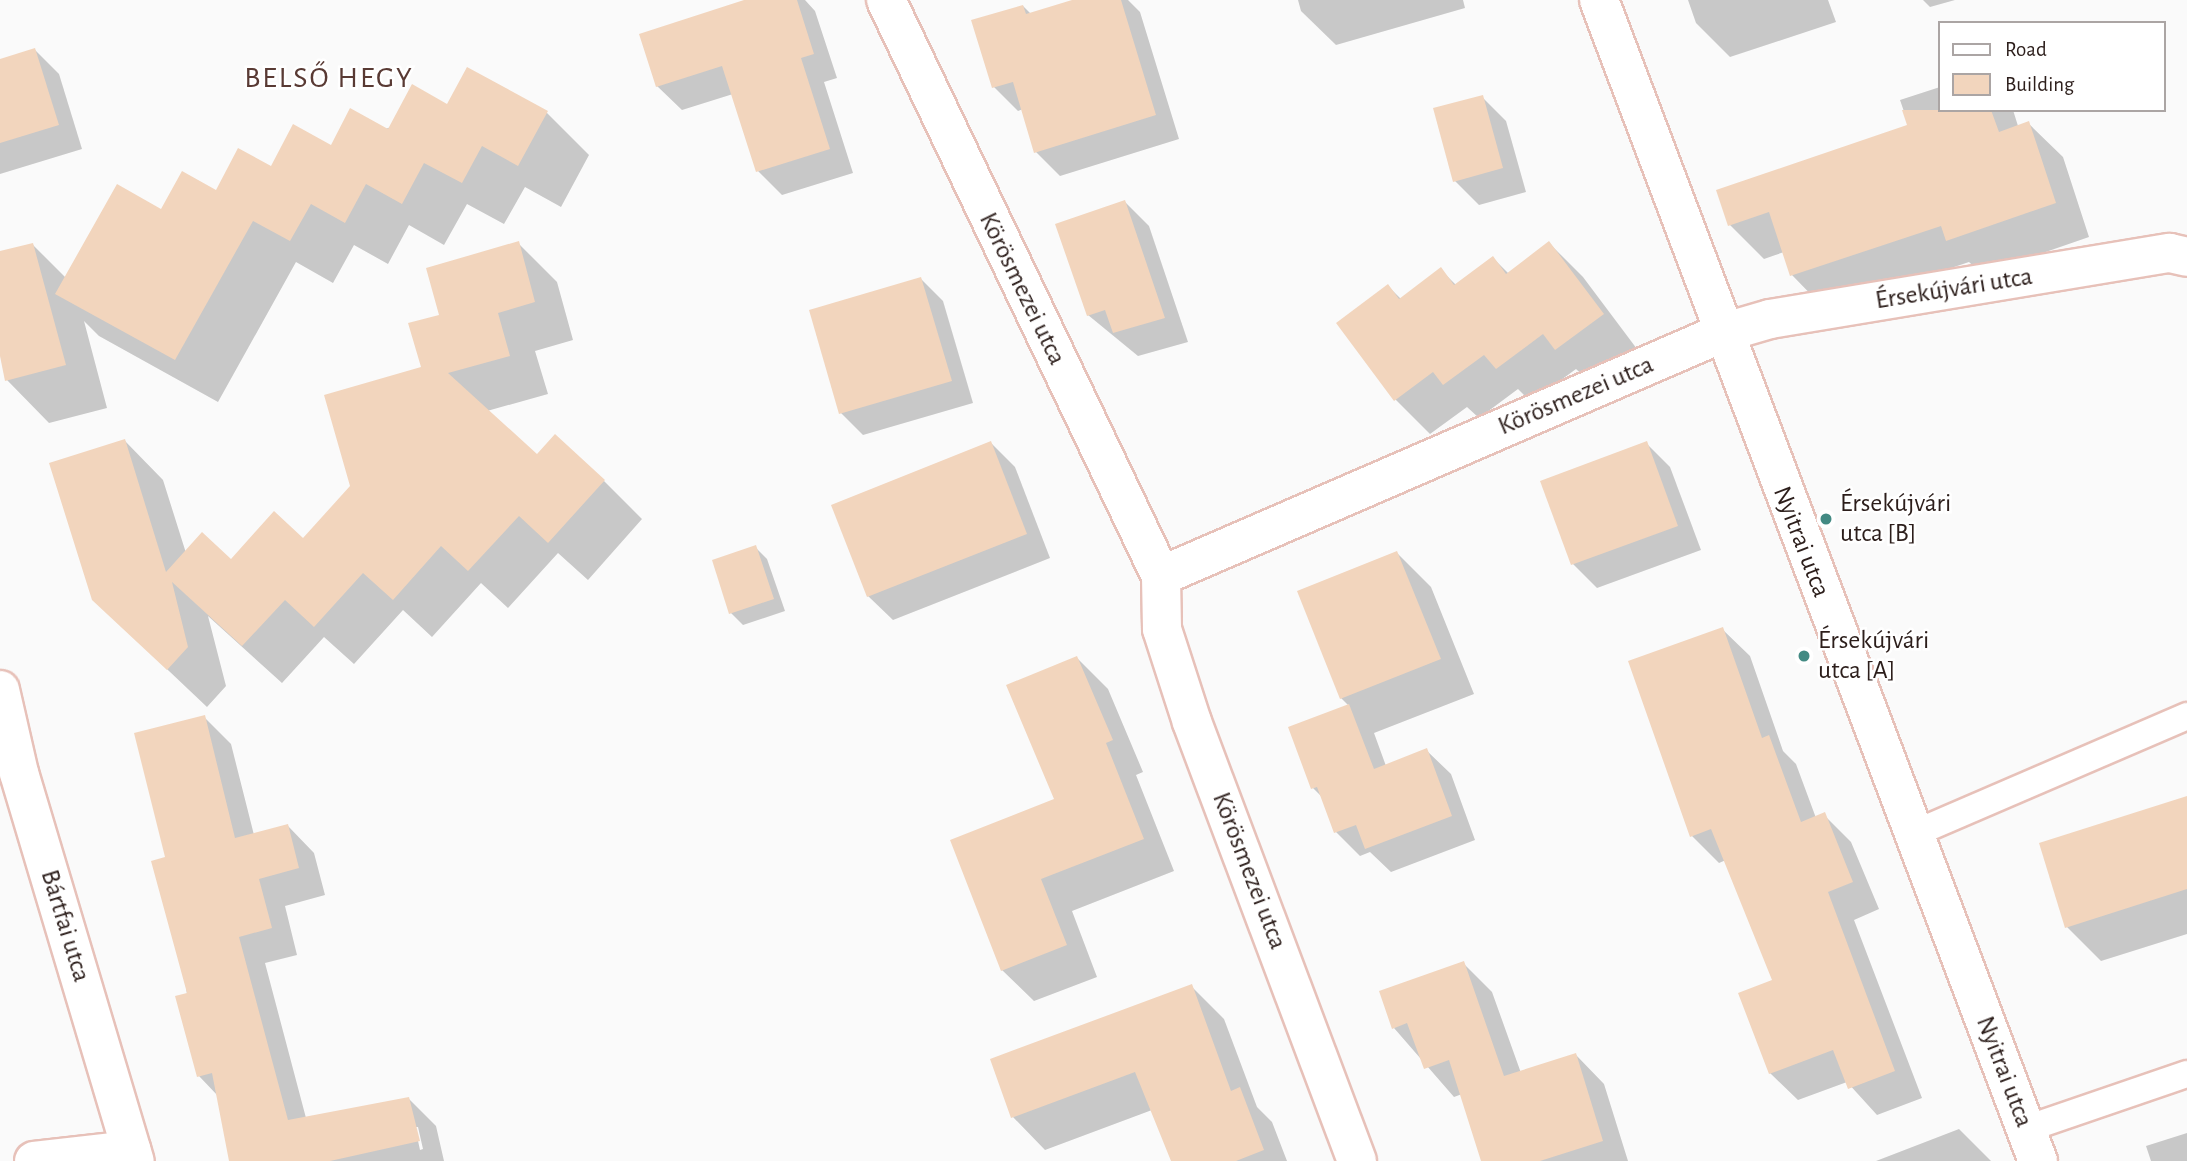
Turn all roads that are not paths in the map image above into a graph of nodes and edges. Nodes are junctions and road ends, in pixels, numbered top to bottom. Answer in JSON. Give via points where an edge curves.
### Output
{"nodes":[{"id":1,"x":886,"y":0,"type":"edge"},
{"id":2,"x":1599,"y":0,"type":"edge"},
{"id":3,"x":2187,"y":257,"type":"edge"},
{"id":4,"x":1721,"y":333,"type":"junction"},
{"id":5,"x":1161,"y":576,"type":"junction"},
{"id":6,"x":0,"y":690,"type":"edge"},
{"id":7,"x":2187,"y":716,"type":"edge"},
{"id":8,"x":1912,"y":835,"type":"junction"},
{"id":9,"x":2187,"y":1074,"type":"edge"},
{"id":10,"x":2032,"y":1145,"type":"edge"},
{"id":11,"x":133,"y":1156,"type":"edge"},
{"id":12,"x":34,"y":1161,"type":"edge"},
{"id":13,"x":1357,"y":1161,"type":"edge"}],
"edges":[{"from":1,"to":5,"type":"street","name":"Körösmezei utca"},
{"from":2,"to":4,"type":"street","name":"Nyitrai utca"},
{"from":3,"to":4,"type":"street","name":"Érsekújvári utca","via":[[2170,253],[1770,319]]},
{"from":4,"to":5,"type":"street","name":"Körösmezei utca"},
{"from":4,"to":8,"type":"street","name":"Nyitrai utca"},
{"from":5,"to":13,"type":"street","name":"Körösmezei utca","via":[[1162,629],[1192,722]]},
{"from":6,"to":11,"type":"street","name":"Bártfai utca","via":[[19,773]]},
{"from":7,"to":8,"type":"lane"},
{"from":8,"to":10,"type":"street","name":"Nyitrai utca"},
{"from":9,"to":10,"type":"lane"},
{"from":11,"to":12,"type":"street"}]}
